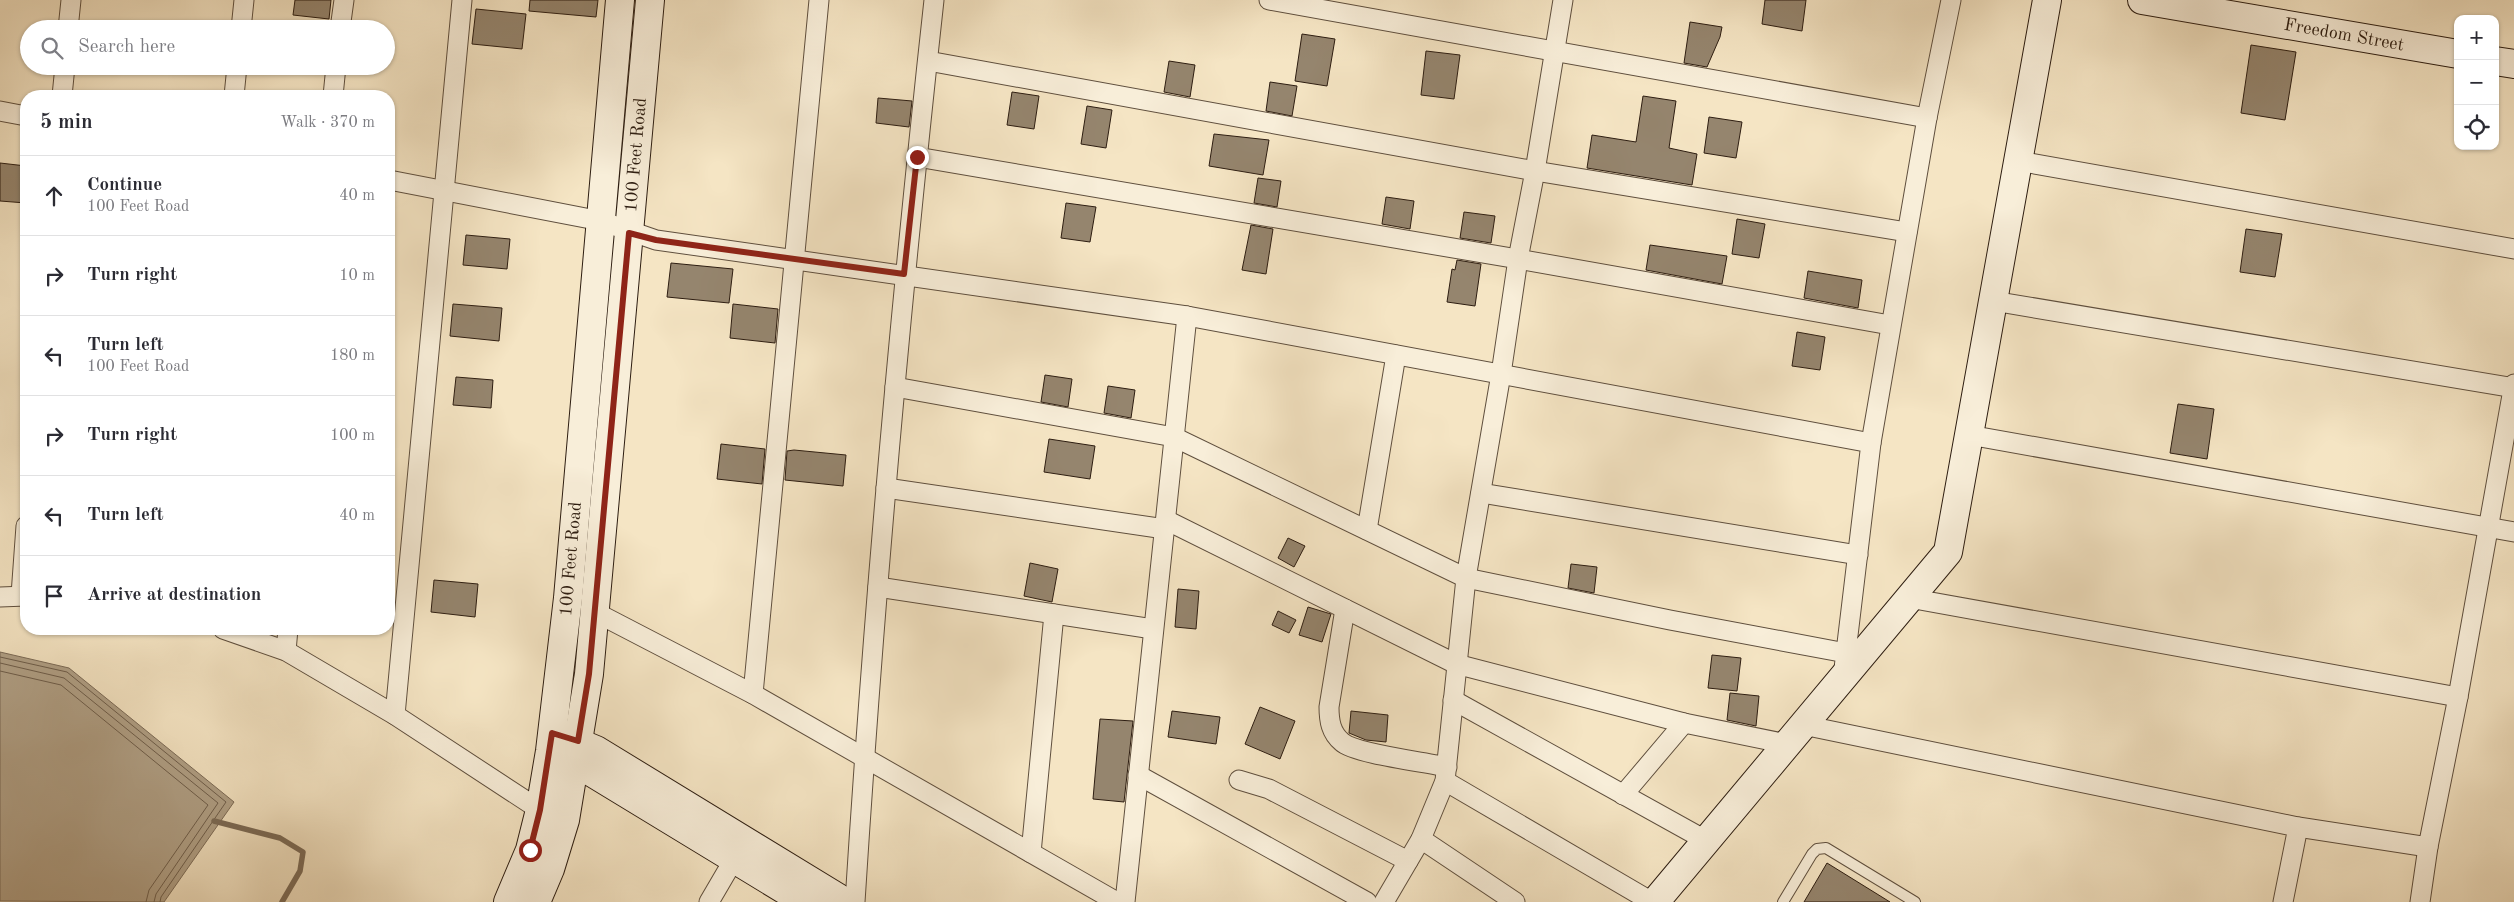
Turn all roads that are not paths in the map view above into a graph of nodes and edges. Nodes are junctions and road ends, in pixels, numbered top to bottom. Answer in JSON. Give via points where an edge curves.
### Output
{"nodes":[{"id":1,"x":71,"y":0,"type":"edge"},
{"id":2,"x":244,"y":0,"type":"edge"},
{"id":3,"x":344,"y":0,"type":"edge"},
{"id":4,"x":462,"y":0,"type":"edge"},
{"id":5,"x":620,"y":0,"type":"edge"},
{"id":6,"x":650,"y":0,"type":"edge"},
{"id":7,"x":819,"y":0,"type":"edge"},
{"id":8,"x":934,"y":0,"type":"edge"},
{"id":9,"x":1268,"y":0,"type":"edge"},
{"id":10,"x":1563,"y":0,"type":"edge"},
{"id":11,"x":1951,"y":0,"type":"edge"},
{"id":12,"x":2047,"y":0,"type":"edge"},
{"id":13,"x":2150,"y":1,"type":"edge"},
{"id":14,"x":69,"y":20,"type":"edge"},
{"id":15,"x":242,"y":20,"type":"edge"},
{"id":16,"x":341,"y":20,"type":"edge"},
{"id":17,"x":1555,"y":51,"type":"junction"},
{"id":18,"x":2454,"y":53,"type":"edge"},
{"id":19,"x":928,"y":61,"type":"junction"},
{"id":20,"x":2499,"y":62,"type":"edge"},
{"id":21,"x":2514,"y":64,"type":"edge"},
{"id":22,"x":64,"y":75,"type":"edge"},
{"id":23,"x":236,"y":75,"type":"edge"},
{"id":24,"x":335,"y":75,"type":"edge"},
{"id":25,"x":63,"y":90,"type":"edge"},
{"id":26,"x":235,"y":90,"type":"edge"},
{"id":27,"x":334,"y":90,"type":"edge"},
{"id":28,"x":0,"y":111,"type":"edge"},
{"id":29,"x":20,"y":115,"type":"edge"},
{"id":30,"x":1927,"y":118,"type":"junction"},
{"id":31,"x":917,"y":157,"type":"junction"},
{"id":32,"x":2018,"y":161,"type":"junction"},
{"id":33,"x":1535,"y":171,"type":"junction"},
{"id":34,"x":395,"y":181,"type":"edge"},
{"id":35,"x":443,"y":191,"type":"junction"},
{"id":36,"x":601,"y":221,"type":"junction"},
{"id":37,"x":1907,"y":232,"type":"junction"},
{"id":38,"x":629,"y":233,"type":"junction"},
{"id":39,"x":2514,"y":249,"type":"edge"},
{"id":40,"x":795,"y":259,"type":"junction"},
{"id":41,"x":1518,"y":259,"type":"junction"},
{"id":42,"x":904,"y":274,"type":"junction"},
{"id":43,"x":1993,"y":301,"type":"junction"},
{"id":44,"x":1186,"y":316,"type":"junction"},
{"id":45,"x":1890,"y":325,"type":"junction"},
{"id":46,"x":1396,"y":355,"type":"junction"},
{"id":47,"x":1501,"y":374,"type":"junction"},
{"id":48,"x":895,"y":387,"type":"junction"},
{"id":49,"x":2514,"y":387,"type":"edge"},
{"id":50,"x":1969,"y":435,"type":"junction"},
{"id":51,"x":1174,"y":436,"type":"junction"},
{"id":52,"x":1870,"y":443,"type":"junction"},
{"id":53,"x":886,"y":488,"type":"junction"},
{"id":54,"x":1481,"y":493,"type":"junction"},
{"id":55,"x":1165,"y":524,"type":"junction"},
{"id":56,"x":2488,"y":528,"type":"junction"},
{"id":57,"x":1367,"y":530,"type":"junction"},
{"id":58,"x":2514,"y":532,"type":"edge"},
{"id":59,"x":1858,"y":555,"type":"junction"},
{"id":60,"x":1466,"y":578,"type":"junction"},
{"id":61,"x":878,"y":587,"type":"junction"},
{"id":62,"x":20,"y":595,"type":"edge"},
{"id":63,"x":0,"y":597,"type":"edge"},
{"id":64,"x":1909,"y":598,"type":"junction"},
{"id":65,"x":1345,"y":609,"type":"junction"},
{"id":66,"x":595,"y":612,"type":"junction"},
{"id":67,"x":1054,"y":614,"type":"junction"},
{"id":68,"x":1153,"y":629,"type":"junction"},
{"id":69,"x":240,"y":635,"type":"edge"},
{"id":70,"x":287,"y":635,"type":"edge"},
{"id":71,"x":286,"y":651,"type":"junction"},
{"id":72,"x":1456,"y":664,"type":"junction"},
{"id":73,"x":1845,"y":665,"type":"junction"},
{"id":74,"x":753,"y":694,"type":"junction"},
{"id":75,"x":2458,"y":697,"type":"junction"},
{"id":76,"x":1452,"y":700,"type":"junction"},
{"id":77,"x":395,"y":714,"type":"junction"},
{"id":78,"x":1684,"y":723,"type":"junction"},
{"id":79,"x":1795,"y":734,"type":"junction"},
{"id":80,"x":563,"y":748,"type":"junction"},
{"id":81,"x":864,"y":758,"type":"junction"},
{"id":82,"x":1446,"y":774,"type":"junction"},
{"id":83,"x":1138,"y":776,"type":"junction"},
{"id":84,"x":1240,"y":780,"type":"dead end"},
{"id":85,"x":1623,"y":795,"type":"junction"},
{"id":86,"x":540,"y":810,"type":"junction"},
{"id":87,"x":2298,"y":827,"type":"junction"},
{"id":88,"x":1421,"y":839,"type":"junction"},
{"id":89,"x":1706,"y":841,"type":"junction"},
{"id":90,"x":2428,"y":847,"type":"junction"},
{"id":91,"x":739,"y":850,"type":"junction"},
{"id":92,"x":1031,"y":853,"type":"junction"},
{"id":93,"x":1408,"y":860,"type":"junction"},
{"id":94,"x":508,"y":902,"type":"edge"},
{"id":95,"x":536,"y":902,"type":"edge"},
{"id":96,"x":709,"y":902,"type":"edge"},
{"id":97,"x":805,"y":902,"type":"edge"},
{"id":98,"x":845,"y":902,"type":"edge"},
{"id":99,"x":855,"y":902,"type":"edge"},
{"id":100,"x":1117,"y":902,"type":"edge"},
{"id":101,"x":1125,"y":902,"type":"edge"},
{"id":102,"x":1367,"y":902,"type":"edge"},
{"id":103,"x":1384,"y":902,"type":"edge"},
{"id":104,"x":1515,"y":902,"type":"edge"},
{"id":105,"x":1652,"y":902,"type":"edge"},
{"id":106,"x":1656,"y":902,"type":"edge"},
{"id":107,"x":1783,"y":902,"type":"edge"},
{"id":108,"x":1915,"y":902,"type":"edge"},
{"id":109,"x":2282,"y":902,"type":"edge"},
{"id":110,"x":2420,"y":902,"type":"edge"}],
"edges":[{"from":1,"to":14,"type":"street"},
{"from":2,"to":15,"type":"street"},
{"from":3,"to":16,"type":"street"},
{"from":4,"to":35,"type":"street"},
{"from":5,"to":36,"type":"main road","name":"100 Feet Road"},
{"from":6,"to":38,"type":"main road","name":"100 Feet Road"},
{"from":7,"to":40,"type":"street"},
{"from":8,"to":19,"type":"street"},
{"from":9,"to":17,"type":"street"},
{"from":10,"to":17,"type":"street"},
{"from":11,"to":30,"type":"street"},
{"from":12,"to":32,"type":"main road"},
{"from":13,"to":18,"type":"main road","name":"Freedom Street"},
{"from":17,"to":30,"type":"street"},
{"from":17,"to":33,"type":"street"},
{"from":19,"to":31,"type":"street"},
{"from":19,"to":33,"type":"street"},
{"from":20,"to":21,"type":"main road"},
{"from":22,"to":25,"type":"street"},
{"from":23,"to":26,"type":"street"},
{"from":24,"to":27,"type":"street"},
{"from":28,"to":29,"type":"street"},
{"from":30,"to":37,"type":"street"},
{"from":31,"to":41,"type":"street"},
{"from":31,"to":42,"type":"street"},
{"from":32,"to":39,"type":"street"},
{"from":32,"to":43,"type":"main road"},
{"from":33,"to":37,"type":"street"},
{"from":33,"to":41,"type":"street"},
{"from":34,"to":35,"type":"street"},
{"from":35,"to":36,"type":"street"},
{"from":35,"to":77,"type":"street"},
{"from":36,"to":38,"type":"street"},
{"from":36,"to":80,"type":"main road","name":"100 Feet Road","via":[[568,598]]},
{"from":37,"to":45,"type":"street"},
{"from":38,"to":40,"type":"street","via":[[656,240]]},
{"from":38,"to":66,"type":"main road","name":"100 Feet Road"},
{"from":40,"to":42,"type":"street"},
{"from":40,"to":74,"type":"street"},
{"from":41,"to":45,"type":"street"},
{"from":41,"to":47,"type":"street"},
{"from":42,"to":44,"type":"street"},
{"from":42,"to":48,"type":"street"},
{"from":43,"to":49,"type":"street"},
{"from":43,"to":50,"type":"main road"},
{"from":44,"to":46,"type":"street"},
{"from":44,"to":51,"type":"street"},
{"from":45,"to":52,"type":"street"},
{"from":46,"to":47,"type":"street"},
{"from":46,"to":57,"type":"street"},
{"from":47,"to":52,"type":"street"},
{"from":47,"to":54,"type":"street"},
{"from":48,"to":51,"type":"street"},
{"from":48,"to":53,"type":"street"},
{"from":49,"to":56,"type":"street"},
{"from":50,"to":56,"type":"street"},
{"from":50,"to":64,"type":"main road","via":[[1948,552]]},
{"from":51,"to":55,"type":"street"},
{"from":51,"to":57,"type":"street"},
{"from":52,"to":59,"type":"street"},
{"from":53,"to":55,"type":"street"},
{"from":53,"to":61,"type":"street"},
{"from":54,"to":59,"type":"street"},
{"from":54,"to":60,"type":"street"},
{"from":55,"to":65,"type":"street"},
{"from":55,"to":68,"type":"street"},
{"from":56,"to":58,"type":"street"},
{"from":56,"to":75,"type":"street"},
{"from":57,"to":60,"type":"street"},
{"from":59,"to":73,"type":"street"},
{"from":60,"to":72,"type":"street"},
{"from":60,"to":73,"type":"street","via":[[1670,620]]},
{"from":61,"to":67,"type":"street"},
{"from":61,"to":81,"type":"street"},
{"from":62,"to":63,"type":"street"},
{"from":64,"to":73,"type":"main road"},
{"from":64,"to":75,"type":"street"},
{"from":65,"to":72,"type":"street"},
{"from":65,"to":82,"type":"street","via":[[1329,707],[1330,724],[1336,736],[1352,748]]},
{"from":66,"to":74,"type":"street"},
{"from":66,"to":80,"type":"main road","name":"100 Feet Road","via":[[589,674]]},
{"from":67,"to":68,"type":"street"},
{"from":67,"to":92,"type":"street"},
{"from":68,"to":83,"type":"street"},
{"from":69,"to":71,"type":"street"},
{"from":70,"to":71,"type":"street"},
{"from":71,"to":77,"type":"street"},
{"from":72,"to":76,"type":"street"},
{"from":72,"to":78,"type":"street"},
{"from":73,"to":79,"type":"main road"},
{"from":74,"to":81,"type":"street"},
{"from":75,"to":90,"type":"street"},
{"from":76,"to":82,"type":"street"},
{"from":76,"to":85,"type":"street"},
{"from":77,"to":86,"type":"street"},
{"from":78,"to":79,"type":"street"},
{"from":78,"to":85,"type":"street"},
{"from":79,"to":87,"type":"street"},
{"from":79,"to":89,"type":"main road"},
{"from":80,"to":86,"type":"main road","name":"100 Feet Road"},
{"from":80,"to":91,"type":"main road"},
{"from":80,"to":95,"type":"main road","name":"100 Feet Road","via":[[565,820]]},
{"from":81,"to":92,"type":"street"},
{"from":81,"to":99,"type":"street"},
{"from":82,"to":88,"type":"street"},
{"from":82,"to":105,"type":"street"},
{"from":83,"to":101,"type":"street"},
{"from":83,"to":102,"type":"street"},
{"from":84,"to":93,"type":"street","via":[[1269,789]]},
{"from":85,"to":89,"type":"street"},
{"from":86,"to":94,"type":"main road","name":"100 Feet Road","via":[[530,850]]},
{"from":87,"to":90,"type":"street"},
{"from":87,"to":109,"type":"street"},
{"from":88,"to":93,"type":"street"},
{"from":88,"to":104,"type":"street"},
{"from":89,"to":106,"type":"main road"},
{"from":90,"to":110,"type":"street"},
{"from":91,"to":96,"type":"street"},
{"from":91,"to":97,"type":"main road"},
{"from":91,"to":98,"type":"main road"},
{"from":92,"to":100,"type":"street"},
{"from":93,"to":103,"type":"street"},
{"from":107,"to":108,"type":"lane","via":[[1812,854],[1817,849],[1826,848]]}]}
